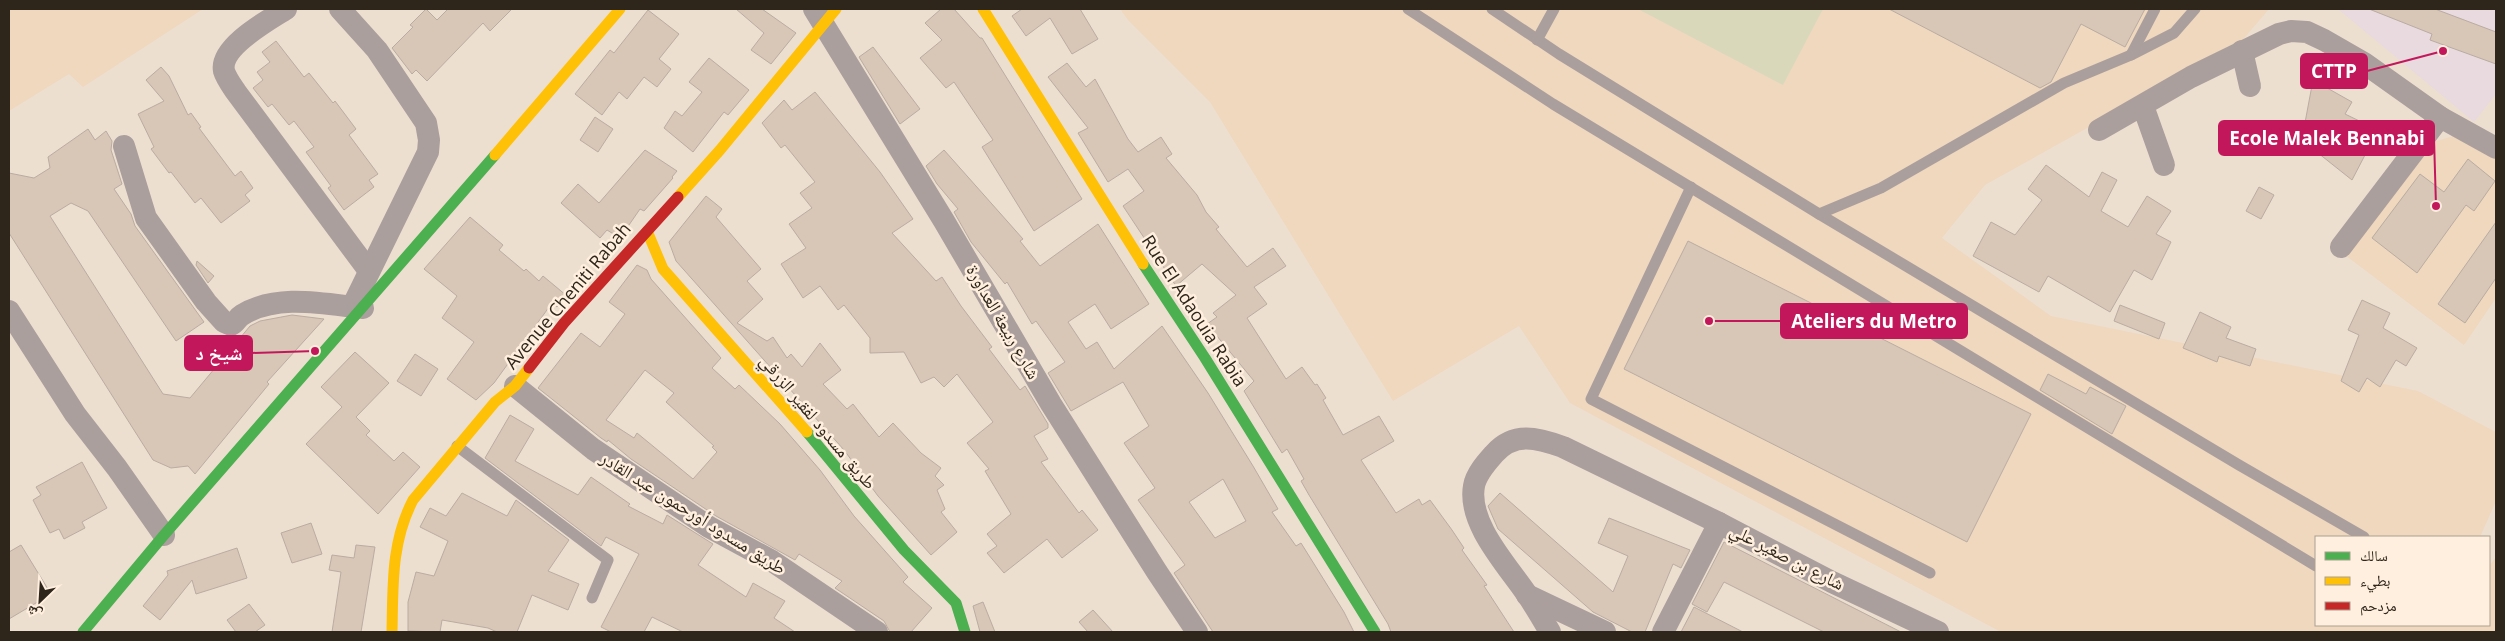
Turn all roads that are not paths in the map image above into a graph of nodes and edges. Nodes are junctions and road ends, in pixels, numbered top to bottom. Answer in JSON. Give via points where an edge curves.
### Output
{"nodes":[{"id":1,"x":286,"y":9,"type":"edge"},
{"id":2,"x":340,"y":9,"type":"edge"},
{"id":3,"x":620,"y":9,"type":"edge"},
{"id":4,"x":983,"y":9,"type":"edge"},
{"id":5,"x":1408,"y":9,"type":"edge"},
{"id":6,"x":1492,"y":9,"type":"edge"},
{"id":7,"x":1554,"y":9,"type":"edge"},
{"id":8,"x":2155,"y":9,"type":"edge"},
{"id":9,"x":2195,"y":9,"type":"edge"},
{"id":10,"x":824,"y":14,"type":"edge"},
{"id":11,"x":1537,"y":40,"type":"junction"},
{"id":12,"x":2242,"y":51,"type":"junction"},
{"id":13,"x":2131,"y":55,"type":"junction"},
{"id":14,"x":2250,"y":86,"type":"dead end"},
{"id":15,"x":2143,"y":106,"type":"junction"},
{"id":16,"x":2440,"y":117,"type":"junction"},
{"id":17,"x":2099,"y":130,"type":"dead end"},
{"id":18,"x":124,"y":146,"type":"dead end"},
{"id":19,"x":2496,"y":148,"type":"edge"},
{"id":20,"x":2164,"y":164,"type":"dead end"},
{"id":21,"x":1691,"y":187,"type":"junction"},
{"id":22,"x":1819,"y":214,"type":"junction"},
{"id":23,"x":647,"y":231,"type":"junction"},
{"id":24,"x":2341,"y":247,"type":"dead end"},
{"id":25,"x":369,"y":271,"type":"junction"},
{"id":26,"x":357,"y":307,"type":"junction"},
{"id":27,"x":9,"y":311,"type":"edge"},
{"id":28,"x":515,"y":386,"type":"junction"},
{"id":29,"x":458,"y":446,"type":"junction"},
{"id":30,"x":1719,"y":522,"type":"junction"},
{"id":31,"x":164,"y":535,"type":"junction"},
{"id":32,"x":2362,"y":536,"type":"edge"},
{"id":33,"x":2315,"y":565,"type":"edge"},
{"id":34,"x":1930,"y":573,"type":"dead end"},
{"id":35,"x":1527,"y":595,"type":"junction"},
{"id":36,"x":592,"y":598,"type":"dead end"},
{"id":37,"x":83,"y":632,"type":"edge"},
{"id":38,"x":392,"y":632,"type":"edge"},
{"id":39,"x":877,"y":632,"type":"edge"},
{"id":40,"x":966,"y":632,"type":"edge"},
{"id":41,"x":1197,"y":632,"type":"edge"},
{"id":42,"x":1375,"y":632,"type":"edge"},
{"id":43,"x":1550,"y":632,"type":"edge"},
{"id":44,"x":1605,"y":632,"type":"edge"},
{"id":45,"x":1663,"y":632,"type":"edge"},
{"id":46,"x":1938,"y":632,"type":"edge"}],
"edges":[{"from":1,"to":25,"type":"street","via":[[249,32],[235,46],[224,64],[224,72]]},
{"from":2,"to":25,"type":"street","via":[[377,50],[426,123],[429,140],[428,152]]},
{"from":3,"to":26,"type":"street"},
{"from":4,"to":42,"type":"street","name":"Rue El Adaouia Rabia"},
{"from":5,"to":21,"type":"lane","via":[[1554,104]]},
{"from":6,"to":11,"type":"lane"},
{"from":7,"to":11,"type":"lane"},
{"from":8,"to":13,"type":"lane"},
{"from":9,"to":13,"type":"lane","via":[[2174,33]]},
{"from":10,"to":23,"type":"street","name":"Avenue Cheniti Rabah","via":[[720,150]]},
{"from":10,"to":41,"type":"street","name":"شارع ربيعة العداورة","via":[[1051,404]]},
{"from":11,"to":22,"type":"lane"},
{"from":12,"to":14,"type":"street"},
{"from":12,"to":15,"type":"street"},
{"from":12,"to":16,"type":"street","via":[[2279,34],[2307,32],[2364,63]]},
{"from":13,"to":22,"type":"lane","via":[[2064,83],[1881,188]]},
{"from":15,"to":17,"type":"street"},
{"from":15,"to":20,"type":"street"},
{"from":16,"to":19,"type":"street"},
{"from":16,"to":24,"type":"street"},
{"from":18,"to":26,"type":"street","via":[[146,218],[224,322],[231,325],[255,309],[292,302]]},
{"from":21,"to":33,"type":"lane"},
{"from":21,"to":34,"type":"lane","via":[[1590,399]]},
{"from":22,"to":32,"type":"lane"},
{"from":23,"to":28,"type":"street","name":"Avenue Cheniti Rabah","via":[[564,323]]},
{"from":23,"to":40,"type":"street","name":"طريق مسدود لفقير الزرقي","via":[[663,269],[832,460],[904,550],[956,603]]},
{"from":25,"to":26,"type":"street"},
{"from":26,"to":31,"type":"street"},
{"from":27,"to":31,"type":"street","via":[[75,414]]},
{"from":28,"to":29,"type":"street","name":"Avenue Cheniti Rabah","via":[[495,402]]},
{"from":28,"to":39,"type":"street","name":"طريق مسدود أورحمون عبد القادر","via":[[592,449]]},
{"from":29,"to":36,"type":"lane","via":[[608,560]]},
{"from":29,"to":38,"type":"street","name":"Avenue Cheniti Rabah","via":[[404,514],[394,570]]},
{"from":30,"to":35,"type":"street","via":[[1563,447],[1541,439],[1526,437],[1513,440],[1496,451],[1478,474],[1474,487],[1475,501],[1488,538]]},
{"from":30,"to":45,"type":"street","name":"شارع بن صغير علي"},
{"from":30,"to":46,"type":"street","name":"شارع بن صغير علي","via":[[1832,582]]},
{"from":31,"to":37,"type":"street"},
{"from":35,"to":43,"type":"street"},
{"from":35,"to":44,"type":"street"}]}
